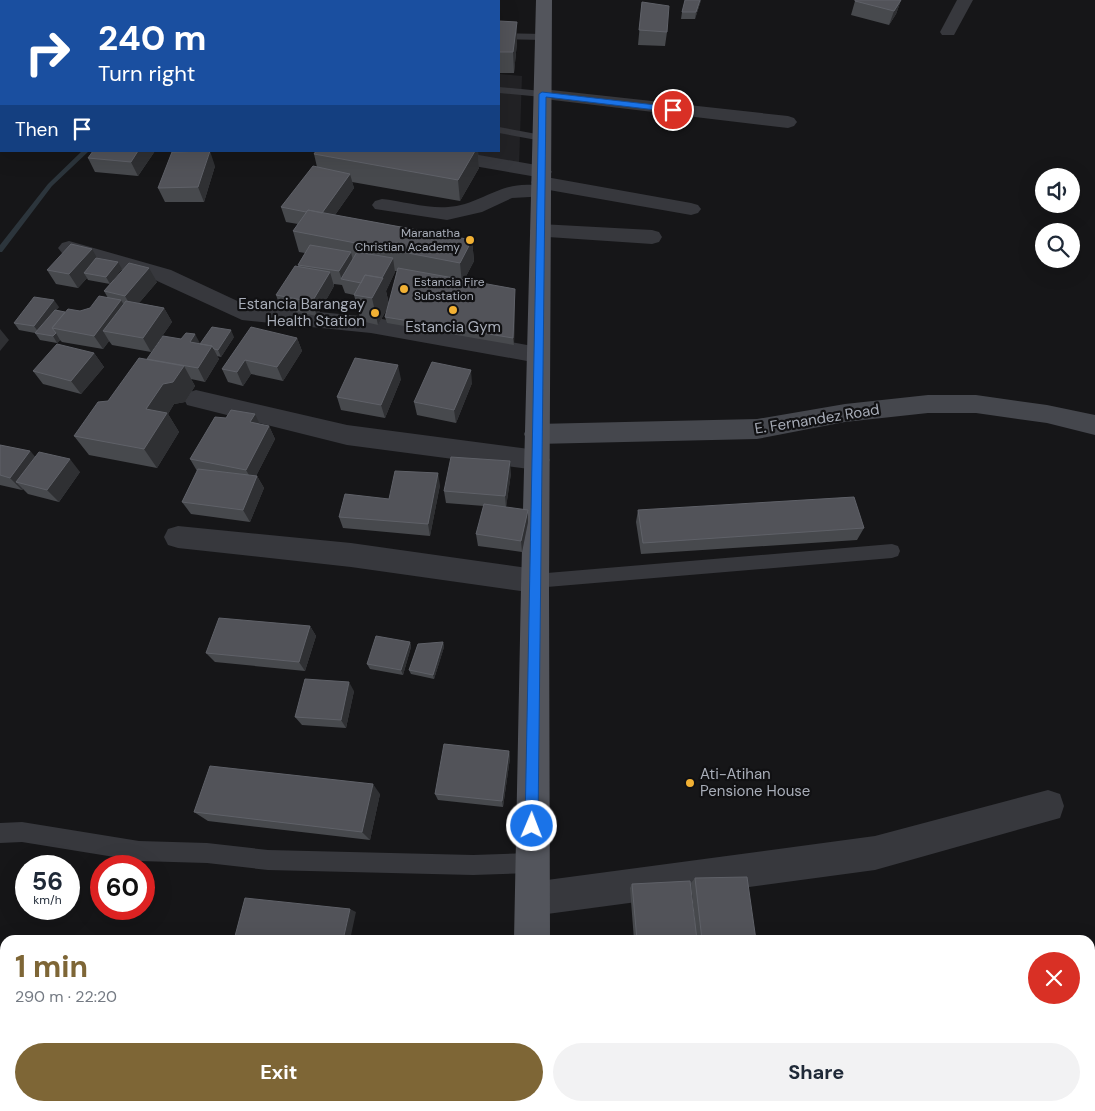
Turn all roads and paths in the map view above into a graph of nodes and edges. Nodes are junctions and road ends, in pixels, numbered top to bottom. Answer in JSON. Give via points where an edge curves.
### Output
{"nodes":[{"id":1,"x":544,"y":0,"type":"edge"},
{"id":2,"x":965,"y":0,"type":"edge"},
{"id":3,"x":948,"y":32,"type":"dead end"},
{"id":4,"x":500,"y":36,"type":"edge"},
{"id":5,"x":543,"y":37,"type":"junction"},
{"id":6,"x":500,"y":90,"type":"edge"},
{"id":7,"x":542,"y":94,"type":"junction"},
{"id":8,"x":788,"y":122,"type":"dead end"},
{"id":9,"x":500,"y":130,"type":"edge"},
{"id":10,"x":542,"y":138,"type":"junction"},
{"id":11,"x":426,"y":152,"type":"edge"},
{"id":12,"x":541,"y":182,"type":"junction"},
{"id":13,"x":382,"y":205,"type":"dead end"},
{"id":14,"x":691,"y":208,"type":"dead end"},
{"id":15,"x":540,"y":231,"type":"junction"},
{"id":16,"x":652,"y":237,"type":"dead end"},
{"id":17,"x":69,"y":248,"type":"edge"},
{"id":18,"x":538,"y":355,"type":"junction"},
{"id":19,"x":196,"y":399,"type":"dead end"},
{"id":20,"x":1095,"y":424,"type":"edge"},
{"id":21,"x":536,"y":434,"type":"junction"},
{"id":22,"x":537,"y":460,"type":"junction"},
{"id":23,"x":178,"y":537,"type":"dead end"},
{"id":24,"x":892,"y":551,"type":"dead end"},
{"id":25,"x":535,"y":581,"type":"junction"},
{"id":26,"x":1048,"y":806,"type":"dead end"},
{"id":27,"x":0,"y":833,"type":"edge"},
{"id":28,"x":531,"y":863,"type":"junction"},
{"id":29,"x":532,"y":899,"type":"junction"},
{"id":30,"x":532,"y":935,"type":"edge"}],
"edges":[{"from":1,"to":5,"type":"main road"},
{"from":2,"to":3,"type":"street"},
{"from":4,"to":5,"type":"lane"},
{"from":5,"to":7,"type":"main road"},
{"from":6,"to":7,"type":"lane"},
{"from":7,"to":8,"type":"street"},
{"from":7,"to":10,"type":"main road"},
{"from":9,"to":10,"type":"lane"},
{"from":10,"to":12,"type":"main road"},
{"from":11,"to":12,"type":"street"},
{"from":12,"to":13,"type":"street","via":[[506,193],[475,208],[447,214]]},
{"from":12,"to":14,"type":"street"},
{"from":12,"to":15,"type":"main road"},
{"from":15,"to":16,"type":"street"},
{"from":15,"to":18,"type":"main road"},
{"from":17,"to":18,"type":"street","via":[[163,275],[242,312],[370,325]]},
{"from":18,"to":21,"type":"main road"},
{"from":19,"to":22,"type":"street","via":[[347,435]]},
{"from":20,"to":21,"type":"street","name":"E. Fernandez Road","via":[[976,404],[928,404],[845,413],[757,429]]},
{"from":21,"to":22,"type":"main road"},
{"from":22,"to":25,"type":"main road"},
{"from":23,"to":25,"type":"street","via":[[351,555]]},
{"from":24,"to":25,"type":"lane"},
{"from":25,"to":28,"type":"main road"},
{"from":26,"to":29,"type":"street","via":[[875,853]]},
{"from":27,"to":28,"type":"lane","via":[[22,832],[139,852],[207,853],[268,860],[473,866]]},
{"from":28,"to":29,"type":"main road"},
{"from":29,"to":30,"type":"main road"}]}
